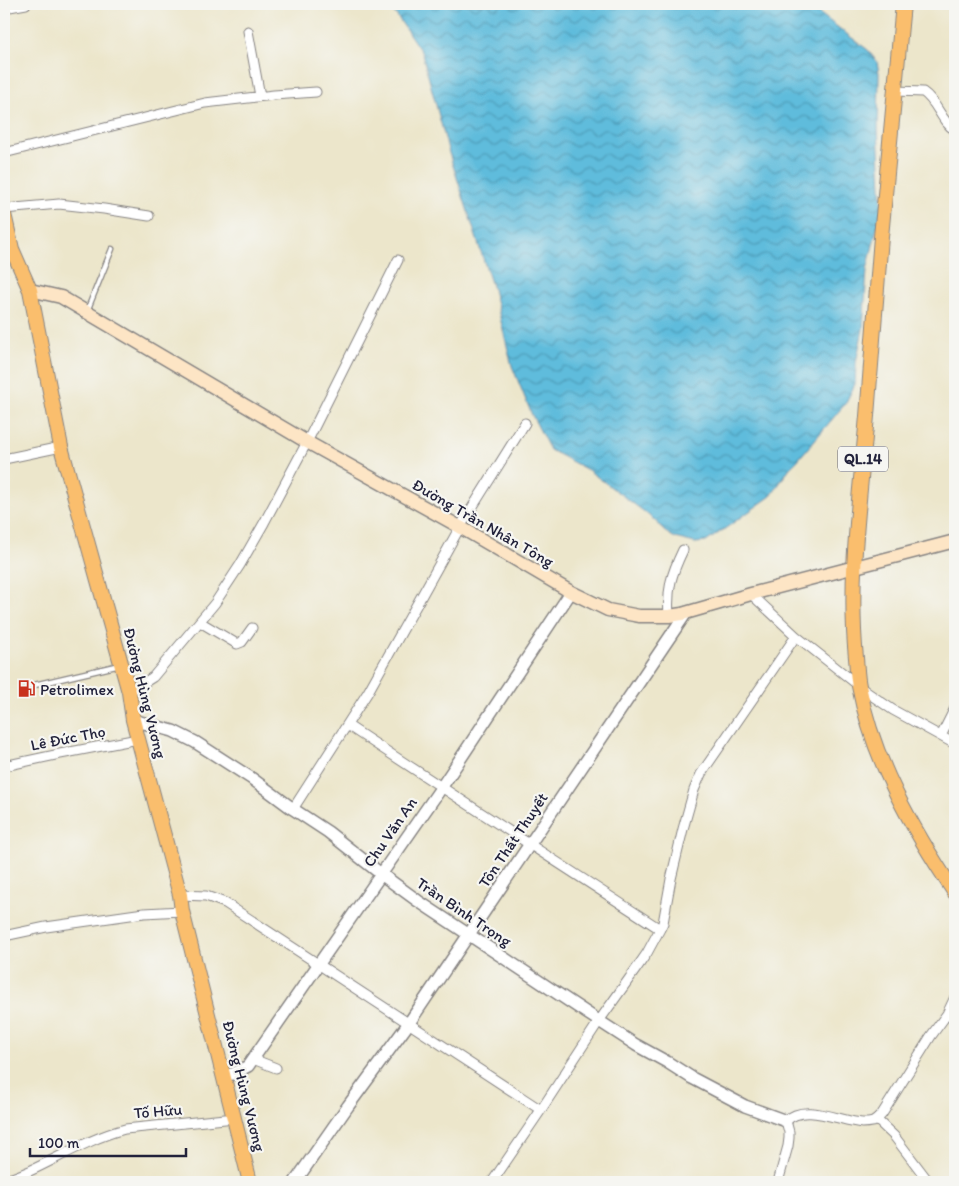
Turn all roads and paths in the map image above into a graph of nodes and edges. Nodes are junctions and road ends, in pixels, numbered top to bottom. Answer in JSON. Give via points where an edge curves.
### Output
{"nodes":[{"id":1,"x":26,"y":4,"type":"edge"},
{"id":2,"x":902,"y":4,"type":"edge"},
{"id":3,"x":4,"y":8,"type":"edge"},
{"id":4,"x":248,"y":31,"type":"dead end"},
{"id":5,"x":896,"y":91,"type":"junction"},
{"id":6,"x":316,"y":92,"type":"dead end"},
{"id":7,"x":260,"y":96,"type":"junction"},
{"id":8,"x":955,"y":130,"type":"edge"},
{"id":9,"x":4,"y":153,"type":"edge"},
{"id":10,"x":4,"y":208,"type":"edge"},
{"id":11,"x":4,"y":214,"type":"edge"},
{"id":12,"x":149,"y":216,"type":"dead end"},
{"id":13,"x":112,"y":249,"type":"dead end"},
{"id":14,"x":8,"y":250,"type":"edge"},
{"id":15,"x":398,"y":260,"type":"dead end"},
{"id":16,"x":30,"y":290,"type":"junction"},
{"id":17,"x":86,"y":312,"type":"junction"},
{"id":18,"x":525,"y":423,"type":"dead end"},
{"id":19,"x":307,"y":442,"type":"junction"},
{"id":20,"x":61,"y":447,"type":"junction"},
{"id":21,"x":4,"y":459,"type":"edge"},
{"id":22,"x":460,"y":527,"type":"junction"},
{"id":23,"x":955,"y":541,"type":"edge"},
{"id":24,"x":683,"y":550,"type":"dead end"},
{"id":25,"x":854,"y":567,"type":"junction"},
{"id":26,"x":571,"y":592,"type":"junction"},
{"id":27,"x":751,"y":594,"type":"junction"},
{"id":28,"x":686,"y":613,"type":"junction"},
{"id":29,"x":669,"y":616,"type":"junction"},
{"id":30,"x":200,"y":622,"type":"junction"},
{"id":31,"x":252,"y":628,"type":"dead end"},
{"id":32,"x":796,"y":636,"type":"junction"},
{"id":33,"x":121,"y":665,"type":"junction"},
{"id":34,"x":30,"y":686,"type":"dead end"},
{"id":35,"x":859,"y":686,"type":"junction"},
{"id":36,"x":129,"y":692,"type":"junction"},
{"id":37,"x":955,"y":708,"type":"edge"},
{"id":38,"x":133,"y":720,"type":"junction"},
{"id":39,"x":347,"y":725,"type":"junction"},
{"id":40,"x":941,"y":736,"type":"junction"},
{"id":41,"x":138,"y":739,"type":"junction"},
{"id":42,"x":955,"y":744,"type":"edge"},
{"id":43,"x":4,"y":766,"type":"edge"},
{"id":44,"x":441,"y":788,"type":"junction"},
{"id":45,"x":293,"y":809,"type":"junction"},
{"id":46,"x":531,"y":844,"type":"junction"},
{"id":47,"x":381,"y":874,"type":"junction"},
{"id":48,"x":955,"y":893,"type":"edge"},
{"id":49,"x":180,"y":895,"type":"junction"},
{"id":50,"x":182,"y":911,"type":"junction"},
{"id":51,"x":660,"y":929,"type":"junction"},
{"id":52,"x":468,"y":934,"type":"junction"},
{"id":53,"x":4,"y":936,"type":"edge"},
{"id":54,"x":319,"y":965,"type":"junction"},
{"id":55,"x":955,"y":998,"type":"edge"},
{"id":56,"x":952,"y":1010,"type":"edge"},
{"id":57,"x":599,"y":1021,"type":"junction"},
{"id":58,"x":408,"y":1024,"type":"junction"},
{"id":59,"x":253,"y":1060,"type":"junction"},
{"id":60,"x":276,"y":1068,"type":"dead end"},
{"id":61,"x":223,"y":1075,"type":"junction"},
{"id":62,"x":541,"y":1110,"type":"junction"},
{"id":63,"x":235,"y":1118,"type":"junction"},
{"id":64,"x":876,"y":1120,"type":"junction"},
{"id":65,"x":786,"y":1122,"type":"junction"},
{"id":66,"x":4,"y":1181,"type":"edge"},
{"id":67,"x":250,"y":1182,"type":"edge"},
{"id":68,"x":295,"y":1182,"type":"edge"},
{"id":69,"x":492,"y":1182,"type":"edge"},
{"id":70,"x":778,"y":1182,"type":"edge"},
{"id":71,"x":929,"y":1182,"type":"edge"}],
"edges":[{"from":1,"to":3,"type":"street"},
{"from":2,"to":5,"type":"main road","number":"QL.14"},
{"from":4,"to":7,"type":"street"},
{"from":5,"to":8,"type":"street","via":[[923,92]]},
{"from":5,"to":25,"type":"main road","number":"QL.14"},
{"from":6,"to":7,"type":"street"},
{"from":7,"to":9,"type":"street","via":[[206,103]]},
{"from":10,"to":12,"type":"street","via":[[59,204]]},
{"from":11,"to":14,"type":"main road","name":"Đường Hùng Vương"},
{"from":13,"to":17,"type":"lane"},
{"from":14,"to":16,"type":"main road","name":"Đường Hùng Vương"},
{"from":15,"to":19,"type":"street"},
{"from":16,"to":17,"type":"main road","name":"Đường Trần Nhân Tông","via":[[61,297]]},
{"from":16,"to":20,"type":"main road","name":"Đường Hùng Vương"},
{"from":17,"to":19,"type":"main road","name":"Đường Trần Nhân Tông"},
{"from":18,"to":22,"type":"street"},
{"from":19,"to":22,"type":"main road","name":"Đường Trần Nhân Tông"},
{"from":19,"to":30,"type":"street","via":[[245,557]]},
{"from":20,"to":21,"type":"street"},
{"from":20,"to":33,"type":"main road","name":"Đường Hùng Vương"},
{"from":22,"to":26,"type":"main road","name":"Đường Trần Nhân Tông"},
{"from":22,"to":39,"type":"street"},
{"from":23,"to":25,"type":"main road","name":"Đường Trần Nhân Tông"},
{"from":24,"to":29,"type":"street","via":[[670,585]]},
{"from":25,"to":27,"type":"main road","name":"Đường Trần Nhân Tông"},
{"from":25,"to":35,"type":"main road","number":"QL.14","via":[[853,632]]},
{"from":26,"to":29,"type":"main road","name":"Đường Trần Nhân Tông","via":[[608,610],[639,616]]},
{"from":26,"to":44,"type":"street","name":"Chu Văn An"},
{"from":27,"to":28,"type":"main road","name":"Đường Trần Nhân Tông"},
{"from":27,"to":32,"type":"street"},
{"from":28,"to":29,"type":"main road","name":"Đường Trần Nhân Tông"},
{"from":28,"to":46,"type":"street","name":"Tôn Thất Thuyết"},
{"from":30,"to":31,"type":"street","via":[[237,644]]},
{"from":30,"to":36,"type":"street","via":[[153,677]]},
{"from":32,"to":35,"type":"street"},
{"from":32,"to":51,"type":"street","via":[[701,774],[682,829]]},
{"from":33,"to":34,"type":"lane"},
{"from":33,"to":36,"type":"main road","name":"Đường Hùng Vương"},
{"from":35,"to":40,"type":"street","via":[[893,710]]},
{"from":35,"to":48,"type":"main road","number":"QL.14","via":[[882,765],[917,832]]},
{"from":36,"to":38,"type":"main road","name":"Đường Hùng Vương"},
{"from":37,"to":40,"type":"street"},
{"from":38,"to":41,"type":"main road","name":"Đường Hùng Vương"},
{"from":38,"to":45,"type":"street","name":"Trần Bình Trọng","via":[[173,731],[195,742]]},
{"from":39,"to":44,"type":"street"},
{"from":39,"to":45,"type":"street"},
{"from":40,"to":42,"type":"street"},
{"from":41,"to":43,"type":"street","name":"Lê Đức Thọ"},
{"from":41,"to":49,"type":"main road","name":"Đường Hùng Vương"},
{"from":44,"to":46,"type":"street"},
{"from":44,"to":47,"type":"street","name":"Chu Văn An"},
{"from":45,"to":47,"type":"street","name":"Trần Bình Trọng"},
{"from":46,"to":51,"type":"street"},
{"from":46,"to":52,"type":"street","name":"Tôn Thất Thuyết"},
{"from":47,"to":52,"type":"street","name":"Trần Bình Trọng"},
{"from":47,"to":54,"type":"street","name":"Chu Văn An"},
{"from":49,"to":50,"type":"main road","name":"Đường Hùng Vương"},
{"from":49,"to":54,"type":"street","via":[[206,896],[225,902]]},
{"from":50,"to":53,"type":"street","via":[[46,926]]},
{"from":50,"to":61,"type":"main road","name":"Đường Hùng Vương"},
{"from":51,"to":57,"type":"street","via":[[636,970]]},
{"from":52,"to":57,"type":"street","name":"Trần Bình Trọng"},
{"from":52,"to":58,"type":"street","name":"Tôn Thất Thuyết"},
{"from":54,"to":58,"type":"street"},
{"from":54,"to":59,"type":"street","name":"Chu Văn An"},
{"from":55,"to":56,"type":"street"},
{"from":56,"to":64,"type":"street"},
{"from":57,"to":62,"type":"street"},
{"from":57,"to":65,"type":"street","name":"Trần Bình Trọng","via":[[692,1078],[745,1106]]},
{"from":58,"to":62,"type":"street"},
{"from":58,"to":68,"type":"street","name":"Tôn Thất Thuyết"},
{"from":59,"to":60,"type":"street"},
{"from":59,"to":61,"type":"street","name":"Chu Văn An","via":[[239,1072]]},
{"from":61,"to":63,"type":"main road","name":"Đường Hùng Vương"},
{"from":62,"to":69,"type":"street"},
{"from":63,"to":66,"type":"street","name":"Tố Hữu","via":[[125,1129]]},
{"from":63,"to":67,"type":"main road","name":"Đường Hùng Vương"},
{"from":64,"to":65,"type":"street","via":[[855,1122],[805,1113],[792,1116]]},
{"from":64,"to":71,"type":"street","via":[[894,1136]]},
{"from":65,"to":70,"type":"street","via":[[788,1146]]}]}
